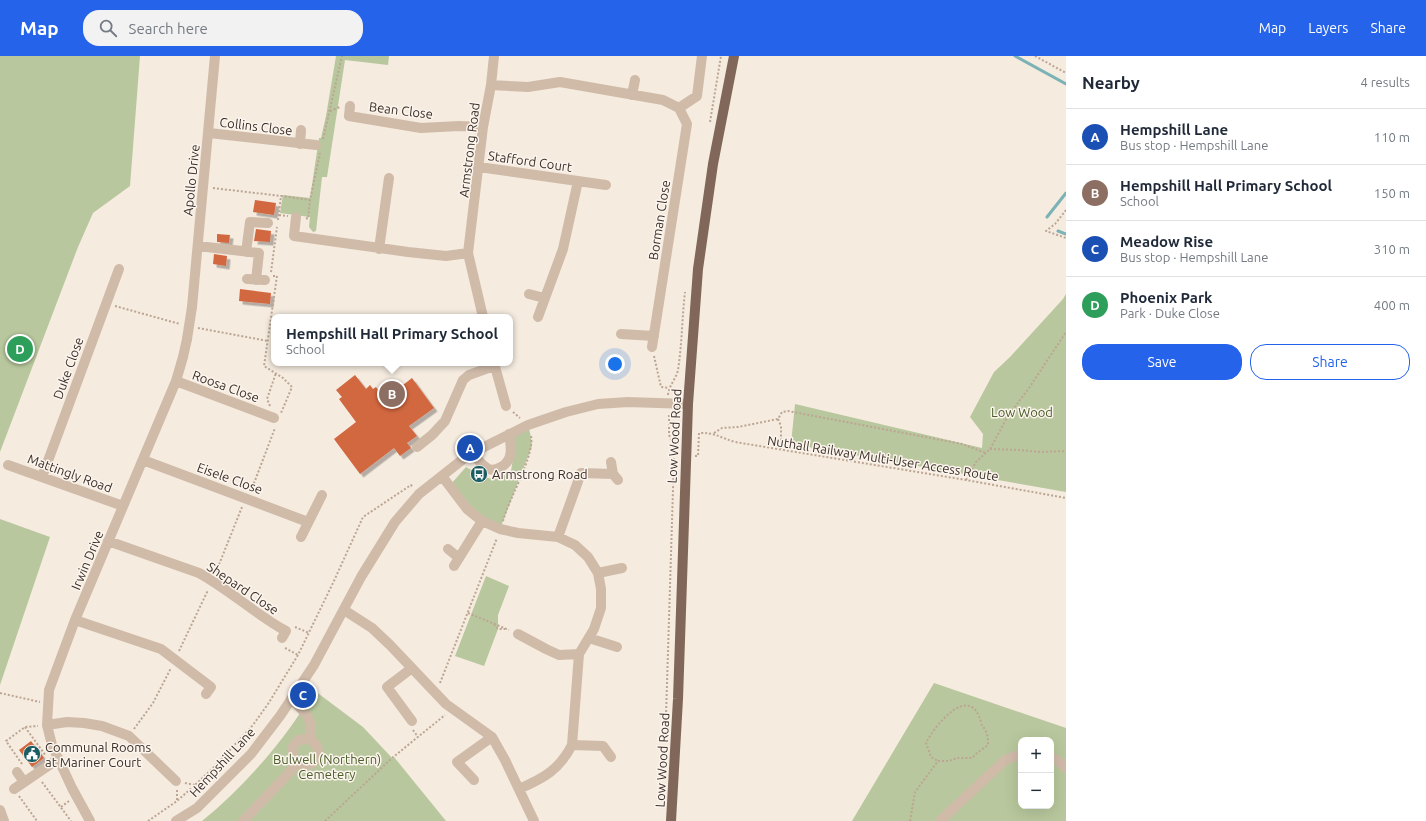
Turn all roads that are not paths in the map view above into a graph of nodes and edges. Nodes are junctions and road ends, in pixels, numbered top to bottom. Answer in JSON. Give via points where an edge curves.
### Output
{"nodes":[{"id":1,"x":215,"y":56,"type":"edge"},
{"id":2,"x":494,"y":56,"type":"edge"},
{"id":3,"x":702,"y":56,"type":"edge"},
{"id":4,"x":734,"y":56,"type":"edge"},
{"id":5,"x":635,"y":80,"type":"dead end"},
{"id":6,"x":491,"y":85,"type":"junction"},
{"id":7,"x":632,"y":95,"type":"junction"},
{"id":8,"x":350,"y":106,"type":"dead end"},
{"id":9,"x":679,"y":108,"type":"junction"},
{"id":10,"x":483,"y":127,"type":"junction"},
{"id":11,"x":301,"y":130,"type":"dead end"},
{"id":12,"x":209,"y":134,"type":"junction"},
{"id":13,"x":300,"y":144,"type":"junction"},
{"id":14,"x":316,"y":145,"type":"dead end"},
{"id":15,"x":479,"y":167,"type":"junction"},
{"id":16,"x":389,"y":178,"type":"dead end"},
{"id":17,"x":578,"y":181,"type":"junction"},
{"id":18,"x":606,"y":185,"type":"dead end"},
{"id":19,"x":296,"y":217,"type":"dead end"},
{"id":20,"x":268,"y":223,"type":"dead end"},
{"id":21,"x":198,"y":246,"type":"junction"},
{"id":22,"x":379,"y":249,"type":"junction"},
{"id":23,"x":246,"y":252,"type":"junction"},
{"id":24,"x":468,"y":253,"type":"junction"},
{"id":25,"x":119,"y":269,"type":"dead end"},
{"id":26,"x":256,"y":280,"type":"dead end"},
{"id":27,"x":529,"y":294,"type":"dead end"},
{"id":28,"x":544,"y":298,"type":"junction"},
{"id":29,"x":192,"y":307,"type":"joint"},
{"id":30,"x":482,"y":314,"type":"edge"},
{"id":31,"x":538,"y":317,"type":"dead end"},
{"id":32,"x":621,"y":334,"type":"dead end"},
{"id":33,"x":654,"y":336,"type":"junction"},
{"id":34,"x":652,"y":347,"type":"road end"},
{"id":35,"x":489,"y":366,"type":"edge"},
{"id":36,"x":495,"y":366,"type":"edge"},
{"id":37,"x":176,"y":381,"type":"junction"},
{"id":38,"x":688,"y":404,"type":"junction"},
{"id":39,"x":506,"y":406,"type":"road end"},
{"id":40,"x":270,"y":413,"type":"road end"},
{"id":41,"x":509,"y":434,"type":"junction"},
{"id":42,"x":417,"y":447,"type":"dead end"},
{"id":43,"x":472,"y":454,"type":"junction"},
{"id":44,"x":142,"y":460,"type":"junction"},
{"id":45,"x":611,"y":462,"type":"dead end"},
{"id":46,"x":8,"y":465,"type":"dead end"},
{"id":47,"x":442,"y":476,"type":"junction"},
{"id":48,"x":42,"y":477,"type":"junction"},
{"id":49,"x":322,"y":495,"type":"dead end"},
{"id":50,"x":124,"y":506,"type":"junction"},
{"id":51,"x":482,"y":521,"type":"junction"},
{"id":52,"x":308,"y":522,"type":"junction"},
{"id":53,"x":301,"y":537,"type":"dead end"},
{"id":54,"x":558,"y":537,"type":"junction"},
{"id":55,"x":108,"y":541,"type":"junction"},
{"id":56,"x":448,"y":549,"type":"dead end"},
{"id":57,"x":622,"y":568,"type":"dead end"},
{"id":58,"x":598,"y":573,"type":"junction"},
{"id":59,"x":344,"y":610,"type":"junction"},
{"id":60,"x":75,"y":620,"type":"junction"},
{"id":61,"x":284,"y":634,"type":"road end"},
{"id":62,"x":518,"y":634,"type":"road end"},
{"id":63,"x":589,"y":638,"type":"junction"},
{"id":64,"x":616,"y":647,"type":"dead end"},
{"id":65,"x":579,"y":654,"type":"junction"},
{"id":66,"x":412,"y":668,"type":"junction"},
{"id":67,"x":206,"y":694,"type":"dead end"},
{"id":68,"x":291,"y":699,"type":"junction"},
{"id":69,"x":412,"y":720,"type":"dead end"},
{"id":70,"x":47,"y":725,"type":"junction"},
{"id":71,"x":492,"y":737,"type":"junction"},
{"id":72,"x":311,"y":740,"type":"junction"},
{"id":73,"x":572,"y":745,"type":"junction"},
{"id":74,"x":1018,"y":755,"type":"edge"},
{"id":75,"x":611,"y":757,"type":"dead end"},
{"id":76,"x":1054,"y":758,"type":"edge"},
{"id":77,"x":55,"y":761,"type":"junction"},
{"id":78,"x":298,"y":763,"type":"junction"},
{"id":79,"x":1066,"y":768,"type":"edge"},
{"id":80,"x":17,"y":772,"type":"dead end"},
{"id":81,"x":30,"y":778,"type":"junction"},
{"id":82,"x":474,"y":780,"type":"dead end"},
{"id":83,"x":176,"y":781,"type":"dead end"},
{"id":84,"x":14,"y":789,"type":"road end"},
{"id":85,"x":519,"y":789,"type":"junction"},
{"id":86,"x":0,"y":810,"type":"edge"},
{"id":87,"x":4,"y":821,"type":"edge"},
{"id":88,"x":90,"y":821,"type":"edge"},
{"id":89,"x":176,"y":821,"type":"edge"},
{"id":90,"x":243,"y":821,"type":"edge"},
{"id":91,"x":534,"y":821,"type":"edge"},
{"id":92,"x":671,"y":821,"type":"edge"},
{"id":93,"x":940,"y":821,"type":"edge"}],
"edges":[{"from":1,"to":12,"type":"street","name":"Apollo Drive"},
{"from":2,"to":6,"type":"street","name":"Armstrong Road"},
{"from":3,"to":9,"type":"street","via":[[697,96]]},
{"from":4,"to":38,"type":"main road","name":"Low Wood Road","via":[[713,164],[698,270]]},
{"from":5,"to":7,"type":"street"},
{"from":6,"to":7,"type":"street","via":[[528,87],[560,82]]},
{"from":6,"to":10,"type":"street","name":"Armstrong Road"},
{"from":7,"to":9,"type":"street","via":[[662,100]]},
{"from":8,"to":10,"type":"street","name":"Bean Close","via":[[349,116],[421,128]]},
{"from":9,"to":33,"type":"street","name":"Borman Close","via":[[687,124]]},
{"from":10,"to":15,"type":"street","name":"Armstrong Road"},
{"from":11,"to":13,"type":"street","name":"Collins Close"},
{"from":12,"to":13,"type":"street","name":"Collins Close"},
{"from":12,"to":21,"type":"street","name":"Apollo Drive"},
{"from":13,"to":14,"type":"street","name":"Collins Close"},
{"from":15,"to":17,"type":"street","name":"Stafford Court"},
{"from":15,"to":24,"type":"street","name":"Armstrong Road"},
{"from":16,"to":22,"type":"street"},
{"from":17,"to":18,"type":"street","name":"Stafford Court"},
{"from":17,"to":28,"type":"street","name":"Stafford Court","via":[[563,249]]},
{"from":19,"to":22,"type":"street","via":[[294,236]]},
{"from":20,"to":23,"type":"street","via":[[250,222]]},
{"from":21,"to":23,"type":"street"},
{"from":21,"to":29,"type":"street","name":"Apollo Drive"},
{"from":22,"to":24,"type":"street","via":[[446,256]]},
{"from":23,"to":26,"type":"street","via":[[259,253]]},
{"from":24,"to":30,"type":"street","name":"Armstrong Road"},
{"from":25,"to":48,"type":"street","name":"Duke Close"},
{"from":27,"to":28,"type":"street"},
{"from":28,"to":31,"type":"street","name":"Stafford Court"},
{"from":29,"to":37,"type":"street","name":"Irwin Drive","bridge":true},
{"from":32,"to":33,"type":"street"},
{"from":33,"to":34,"type":"street","name":"Borman Close"},
{"from":35,"to":42,"type":"street","via":[[463,380],[445,421]]},
{"from":36,"to":39,"type":"street"},
{"from":37,"to":40,"type":"street","name":"Roosa Close"},
{"from":37,"to":44,"type":"street","name":"Irwin Drive"},
{"from":38,"to":41,"type":"street","name":"Hempshill Lane","via":[[598,404],[566,412]]},
{"from":38,"to":92,"type":"main road","name":"Low Wood Road","via":[[678,699]]},
{"from":41,"to":43,"type":"street","name":"Hempshill Lane"},
{"from":41,"to":43,"type":"street","via":[[511,452],[506,464],[494,470],[489,469]]},
{"from":43,"to":47,"type":"street","name":"Hempshill Lane"},
{"from":44,"to":50,"type":"street","name":"Irwin Drive"},
{"from":44,"to":52,"type":"street","name":"Eisele Close"},
{"from":45,"to":54,"type":"street","via":[[615,477],[581,473]]},
{"from":46,"to":48,"type":"street","name":"Mattingly Road"},
{"from":47,"to":51,"type":"street","via":[[467,509]]},
{"from":47,"to":59,"type":"street","name":"Hempshill Lane","via":[[419,494],[395,522],[361,576]]},
{"from":48,"to":50,"type":"street","name":"Mattingly Road"},
{"from":49,"to":52,"type":"street"},
{"from":50,"to":55,"type":"street","name":"Irwin Drive"},
{"from":51,"to":54,"type":"street","via":[[518,533]]},
{"from":51,"to":56,"type":"street","via":[[457,562]]},
{"from":52,"to":53,"type":"street"},
{"from":54,"to":58,"type":"street","via":[[575,545],[588,557]]},
{"from":55,"to":60,"type":"street","name":"Irwin Drive"},
{"from":55,"to":61,"type":"street","name":"Shepard Close","via":[[199,573]]},
{"from":57,"to":58,"type":"street"},
{"from":58,"to":63,"type":"street","via":[[601,608]]},
{"from":59,"to":66,"type":"street","via":[[372,628]]},
{"from":59,"to":68,"type":"street","name":"Hempshill Lane","via":[[314,665]]},
{"from":60,"to":67,"type":"street","via":[[161,648],[211,687]]},
{"from":60,"to":70,"type":"street","name":"Irwin Drive","via":[[49,690]]},
{"from":62,"to":65,"type":"street","via":[[559,654]]},
{"from":63,"to":64,"type":"street"},
{"from":63,"to":65,"type":"street"},
{"from":65,"to":73,"type":"street"},
{"from":66,"to":69,"type":"street","via":[[387,687]]},
{"from":66,"to":71,"type":"street","via":[[453,709]]},
{"from":68,"to":72,"type":"street","via":[[311,721]]},
{"from":68,"to":89,"type":"street","name":"Hempshill Lane","via":[[251,754],[197,808]]},
{"from":70,"to":77,"type":"street","name":"Irwin Drive"},
{"from":70,"to":83,"type":"street","via":[[67,722],[102,726],[129,736]]},
{"from":71,"to":82,"type":"street","via":[[457,762]]},
{"from":71,"to":85,"type":"street"},
{"from":72,"to":78,"type":"street","via":[[295,744],[293,755]]},
{"from":72,"to":78,"type":"street","via":[[318,749],[316,760],[306,766]]},
{"from":73,"to":75,"type":"street","via":[[603,746]]},
{"from":73,"to":85,"type":"street","via":[[554,769],[539,780]]},
{"from":74,"to":93,"type":"street","via":[[1005,760]]},
{"from":76,"to":79,"type":"street"},
{"from":77,"to":81,"type":"street"},
{"from":77,"to":88,"type":"street","name":"Irwin Drive"},
{"from":78,"to":90,"type":"street"},
{"from":80,"to":81,"type":"street"},
{"from":81,"to":84,"type":"street"},
{"from":85,"to":91,"type":"street"},
{"from":86,"to":87,"type":"street"}]}
